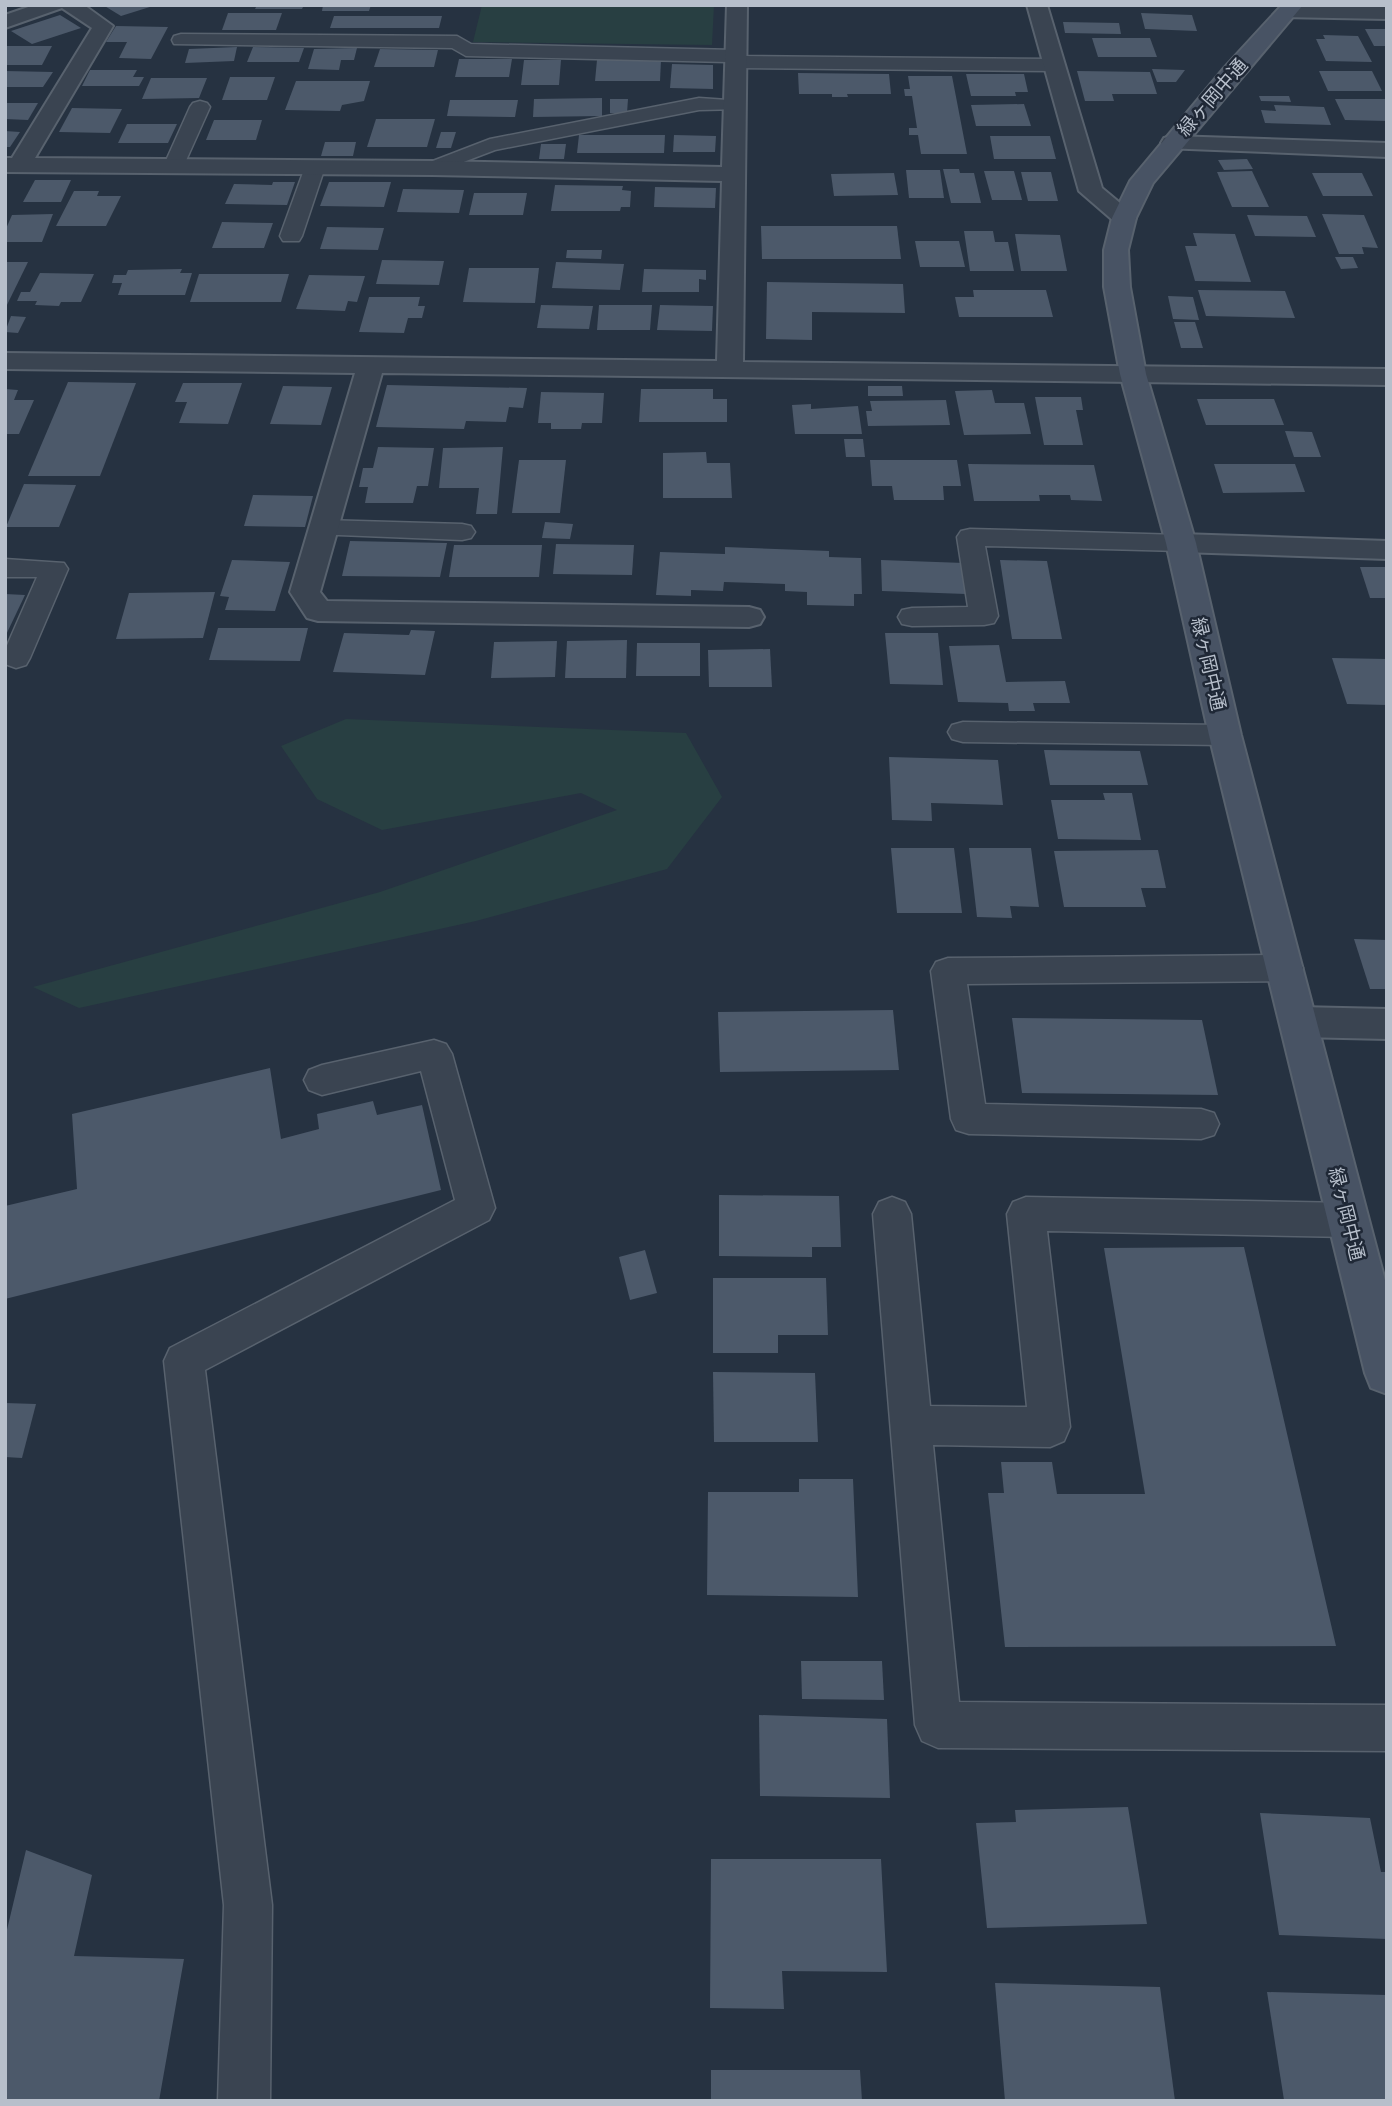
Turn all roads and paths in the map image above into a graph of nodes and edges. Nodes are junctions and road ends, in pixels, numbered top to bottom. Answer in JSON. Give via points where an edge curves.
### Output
{"nodes":[{"id":1,"x":54,"y":5,"type":"edge"},
{"id":2,"x":70,"y":5,"type":"edge"},
{"id":3,"x":737,"y":5,"type":"edge"},
{"id":4,"x":1037,"y":5,"type":"edge"},
{"id":5,"x":1290,"y":9,"type":"edge"},
{"id":6,"x":1387,"y":13,"type":"edge"},
{"id":7,"x":10,"y":18,"type":"edge"},
{"id":8,"x":181,"y":40,"type":"dead end"},
{"id":9,"x":736,"y":59,"type":"junction"},
{"id":10,"x":1054,"y":65,"type":"junction"},
{"id":11,"x":735,"y":105,"type":"junction"},
{"id":12,"x":200,"y":107,"type":"dead end"},
{"id":13,"x":1172,"y":143,"type":"junction"},
{"id":14,"x":1387,"y":149,"type":"edge"},
{"id":15,"x":12,"y":166,"type":"edge"},
{"id":16,"x":174,"y":166,"type":"junction"},
{"id":17,"x":315,"y":167,"type":"junction"},
{"id":18,"x":432,"y":168,"type":"junction"},
{"id":19,"x":733,"y":174,"type":"junction"},
{"id":20,"x":1124,"y":218,"type":"junction"},
{"id":21,"x":291,"y":236,"type":"dead end"},
{"id":22,"x":5,"y":361,"type":"edge"},
{"id":23,"x":371,"y":364,"type":"junction"},
{"id":24,"x":730,"y":370,"type":"junction"},
{"id":25,"x":1133,"y":374,"type":"junction"},
{"id":26,"x":1387,"y":377,"type":"edge"},
{"id":27,"x":323,"y":528,"type":"junction"},
{"id":28,"x":462,"y":532,"type":"dead end"},
{"id":29,"x":1181,"y":544,"type":"junction"},
{"id":30,"x":1387,"y":550,"type":"edge"},
{"id":31,"x":5,"y":568,"type":"edge"},
{"id":32,"x":749,"y":617,"type":"dead end"},
{"id":33,"x":912,"y":617,"type":"dead end"},
{"id":34,"x":16,"y":658,"type":"dead end"},
{"id":35,"x":963,"y":732,"type":"dead end"},
{"id":36,"x":1225,"y":735,"type":"junction"},
{"id":37,"x":1286,"y":968,"type":"junction"},
{"id":38,"x":1299,"y":1022,"type":"junction"},
{"id":39,"x":1387,"y":1024,"type":"edge"},
{"id":40,"x":323,"y":1080,"type":"dead end"},
{"id":41,"x":1201,"y":1124,"type":"dead end"},
{"id":42,"x":892,"y":1214,"type":"dead end"},
{"id":43,"x":1349,"y":1220,"type":"junction"},
{"id":44,"x":1387,"y":1373,"type":"edge"},
{"id":45,"x":911,"y":1425,"type":"junction"},
{"id":46,"x":1387,"y":1728,"type":"edge"},
{"id":47,"x":244,"y":2101,"type":"edge"}],
"edges":[{"from":1,"to":7,"type":"street"},
{"from":2,"to":15,"type":"street","via":[[103,26]]},
{"from":3,"to":9,"type":"street"},
{"from":4,"to":10,"type":"street"},
{"from":5,"to":6,"type":"street"},
{"from":5,"to":13,"type":"street","name":"緑ヶ岡中通"},
{"from":8,"to":9,"type":"lane","via":[[457,42],[466,50]]},
{"from":9,"to":10,"type":"lane"},
{"from":9,"to":11,"type":"street"},
{"from":10,"to":20,"type":"street","via":[[1091,191]]},
{"from":11,"to":18,"type":"lane","via":[[699,104],[490,145]]},
{"from":11,"to":19,"type":"street"},
{"from":12,"to":16,"type":"lane"},
{"from":13,"to":14,"type":"street"},
{"from":13,"to":20,"type":"street","name":"緑ヶ岡中通","via":[[1142,181]]},
{"from":15,"to":16,"type":"street"},
{"from":16,"to":17,"type":"street"},
{"from":17,"to":18,"type":"street"},
{"from":17,"to":21,"type":"lane"},
{"from":18,"to":19,"type":"street"},
{"from":19,"to":24,"type":"street"},
{"from":20,"to":25,"type":"street","name":"緑ヶ岡中通","via":[[1116,250],[1117,286]]},
{"from":22,"to":23,"type":"street"},
{"from":23,"to":24,"type":"street"},
{"from":23,"to":27,"type":"street"},
{"from":24,"to":25,"type":"street"},
{"from":25,"to":26,"type":"street"},
{"from":25,"to":29,"type":"street","name":"緑ヶ岡中通"},
{"from":27,"to":28,"type":"lane"},
{"from":27,"to":32,"type":"street","via":[[305,592],[318,611]]},
{"from":29,"to":30,"type":"street"},
{"from":29,"to":33,"type":"lane","via":[[970,537],[984,617]]},
{"from":29,"to":36,"type":"street","name":"緑ヶ岡中通"},
{"from":31,"to":34,"type":"lane","via":[[54,569]]},
{"from":35,"to":36,"type":"lane"},
{"from":36,"to":37,"type":"street","name":"緑ヶ岡中通"},
{"from":37,"to":38,"type":"street","name":"緑ヶ岡中通"},
{"from":37,"to":41,"type":"lane","via":[[948,971],[969,1119]]},
{"from":38,"to":39,"type":"street"},
{"from":38,"to":43,"type":"street","name":"緑ヶ岡中通"},
{"from":40,"to":47,"type":"lane","via":[[434,1054],[476,1208],[184,1361],[248,1905]]},
{"from":42,"to":45,"type":"lane"},
{"from":43,"to":44,"type":"street","name":"緑ヶ岡中通"},
{"from":43,"to":45,"type":"lane","via":[[1026,1214],[1050,1427]]},
{"from":45,"to":46,"type":"lane","via":[[937,1725]]}]}
